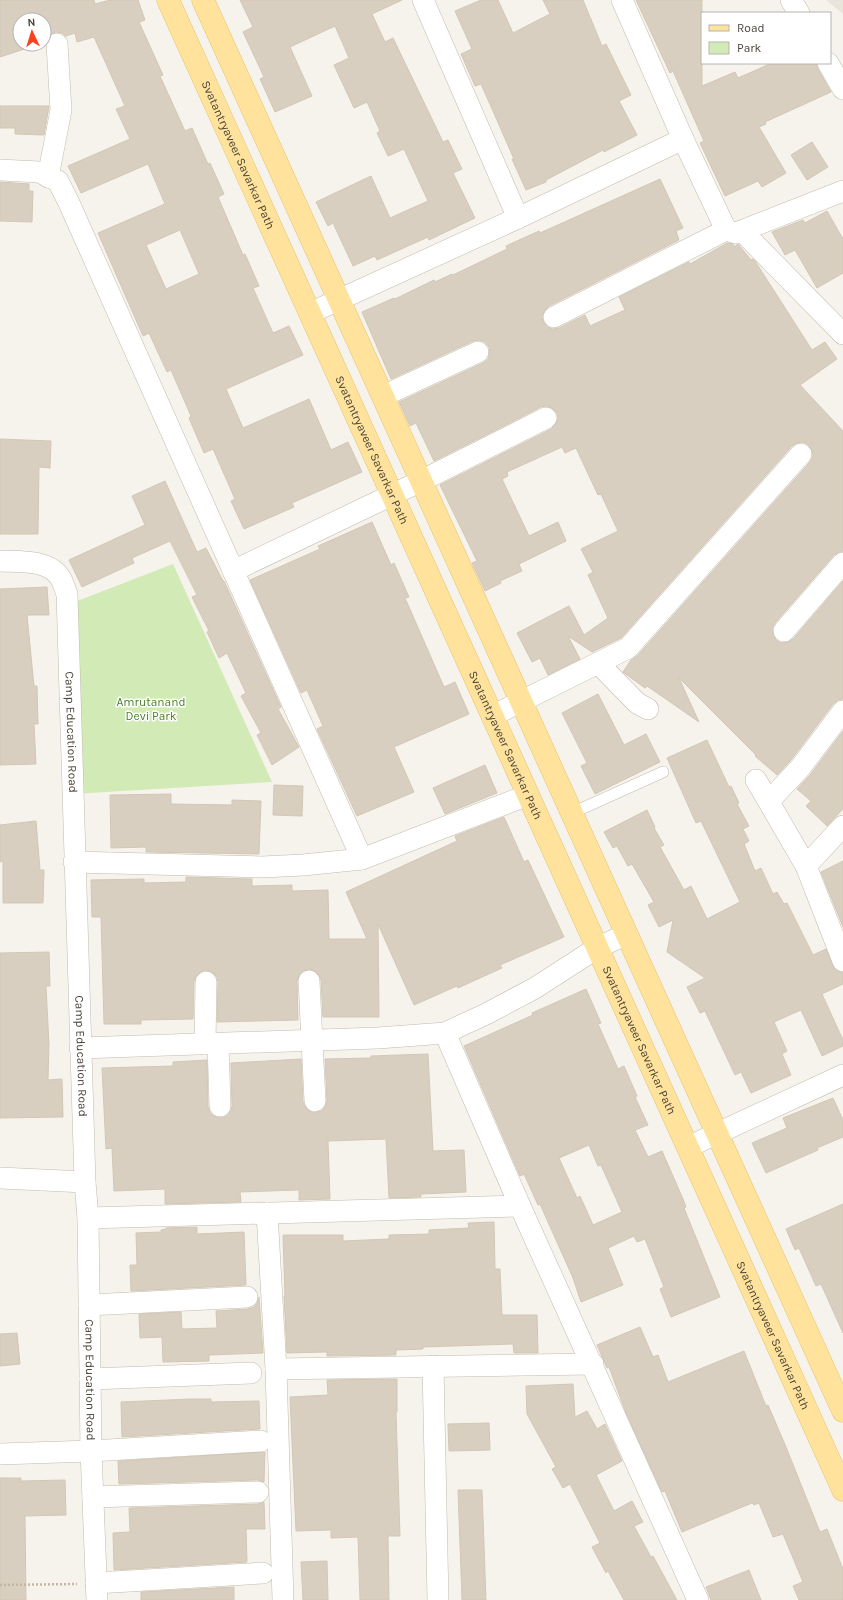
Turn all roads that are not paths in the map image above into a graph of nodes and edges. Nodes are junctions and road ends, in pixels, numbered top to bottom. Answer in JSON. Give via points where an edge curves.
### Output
{"nodes":[{"id":1,"x":168,"y":0,"type":"edge"},
{"id":2,"x":203,"y":0,"type":"edge"},
{"id":3,"x":423,"y":0,"type":"edge"},
{"id":4,"x":622,"y":0,"type":"edge"},
{"id":5,"x":791,"y":0,"type":"edge"},
{"id":6,"x":797,"y":12,"type":"edge"},
{"id":7,"x":57,"y":44,"type":"dead end"},
{"id":8,"x":829,"y":64,"type":"edge"},
{"id":9,"x":843,"y":89,"type":"edge"},
{"id":10,"x":683,"y":139,"type":"junction"},
{"id":11,"x":0,"y":170,"type":"edge"},
{"id":12,"x":48,"y":177,"type":"junction"},
{"id":13,"x":843,"y":191,"type":"edge"},
{"id":14,"x":518,"y":218,"type":"junction"},
{"id":15,"x":734,"y":230,"type":"junction"},
{"id":16,"x":339,"y":299,"type":"junction"},
{"id":17,"x":310,"y":313,"type":"junction"},
{"id":18,"x":554,"y":317,"type":"dead end"},
{"id":19,"x":843,"y":334,"type":"edge"},
{"id":20,"x":478,"y":352,"type":"dead end"},
{"id":21,"x":383,"y":396,"type":"junction"},
{"id":22,"x":546,"y":418,"type":"dead end"},
{"id":23,"x":802,"y":454,"type":"dead end"},
{"id":24,"x":421,"y":481,"type":"junction"},
{"id":25,"x":392,"y":495,"type":"junction"},
{"id":26,"x":0,"y":561,"type":"edge"},
{"id":27,"x":843,"y":563,"type":"edge"},
{"id":28,"x":233,"y":571,"type":"junction"},
{"id":29,"x":784,"y":631,"type":"dead end"},
{"id":30,"x":598,"y":664,"type":"junction"},
{"id":31,"x":522,"y":702,"type":"junction"},
{"id":32,"x":648,"y":709,"type":"dead end"},
{"id":33,"x":843,"y":711,"type":"edge"},
{"id":34,"x":492,"y":716,"type":"junction"},
{"id":35,"x":662,"y":772,"type":"dead end"},
{"id":36,"x":756,"y":780,"type":"dead end"},
{"id":37,"x":528,"y":795,"type":"junction"},
{"id":38,"x":768,"y":801,"type":"junction"},
{"id":39,"x":572,"y":813,"type":"junction"},
{"id":40,"x":843,"y":826,"type":"edge"},
{"id":41,"x":362,"y":859,"type":"junction"},
{"id":42,"x":74,"y":862,"type":"junction"},
{"id":43,"x":806,"y":866,"type":"junction"},
{"id":44,"x":626,"y":934,"type":"junction"},
{"id":45,"x":597,"y":948,"type":"junction"},
{"id":46,"x":843,"y":961,"type":"edge"},
{"id":47,"x":309,"y":981,"type":"dead end"},
{"id":48,"x":206,"y":982,"type":"dead end"},
{"id":49,"x":445,"y":1033,"type":"junction"},
{"id":50,"x":313,"y":1040,"type":"junction"},
{"id":51,"x":212,"y":1044,"type":"junction"},
{"id":52,"x":80,"y":1048,"type":"junction"},
{"id":53,"x":843,"y":1074,"type":"edge"},
{"id":54,"x":315,"y":1101,"type":"dead end"},
{"id":55,"x":220,"y":1106,"type":"dead end"},
{"id":56,"x":717,"y":1133,"type":"junction"},
{"id":57,"x":688,"y":1147,"type":"junction"},
{"id":58,"x":0,"y":1178,"type":"edge"},
{"id":59,"x":85,"y":1182,"type":"junction"},
{"id":60,"x":520,"y":1206,"type":"junction"},
{"id":61,"x":268,"y":1213,"type":"junction"},
{"id":62,"x":88,"y":1218,"type":"junction"},
{"id":63,"x":247,"y":1297,"type":"dead end"},
{"id":64,"x":89,"y":1305,"type":"junction"},
{"id":65,"x":593,"y":1364,"type":"junction"},
{"id":66,"x":433,"y":1366,"type":"junction"},
{"id":67,"x":276,"y":1369,"type":"junction"},
{"id":68,"x":251,"y":1373,"type":"dead end"},
{"id":69,"x":90,"y":1379,"type":"junction"},
{"id":70,"x":843,"y":1411,"type":"edge"},
{"id":71,"x":261,"y":1441,"type":"dead end"},
{"id":72,"x":91,"y":1451,"type":"junction"},
{"id":73,"x":0,"y":1454,"type":"edge"},
{"id":74,"x":843,"y":1490,"type":"edge"},
{"id":75,"x":258,"y":1492,"type":"dead end"},
{"id":76,"x":93,"y":1497,"type":"junction"},
{"id":77,"x":263,"y":1573,"type":"dead end"},
{"id":78,"x":97,"y":1592,"type":"edge"},
{"id":79,"x":283,"y":1600,"type":"edge"},
{"id":80,"x":438,"y":1600,"type":"edge"},
{"id":81,"x":698,"y":1600,"type":"edge"}],
"edges":[{"from":1,"to":17,"type":"main road","name":"Svatantryaveer Savarkar Path"},
{"from":2,"to":16,"type":"main road"},
{"from":3,"to":14,"type":"street"},
{"from":4,"to":10,"type":"street"},
{"from":5,"to":6,"type":"street"},
{"from":7,"to":12,"type":"street","via":[[61,110]]},
{"from":8,"to":9,"type":"street"},
{"from":10,"to":14,"type":"street"},
{"from":10,"to":15,"type":"street"},
{"from":11,"to":12,"type":"street","via":[[39,172]]},
{"from":12,"to":28,"type":"street","via":[[58,182],[69,203]]},
{"from":13,"to":15,"type":"street"},
{"from":14,"to":16,"type":"street"},
{"from":15,"to":18,"type":"street"},
{"from":15,"to":19,"type":"street"},
{"from":16,"to":17,"type":"street"},
{"from":16,"to":21,"type":"main road"},
{"from":17,"to":25,"type":"main road","name":"Svatantryaveer Savarkar Path"},
{"from":20,"to":21,"type":"street"},
{"from":21,"to":24,"type":"main road"},
{"from":22,"to":24,"type":"street"},
{"from":23,"to":30,"type":"street","via":[[628,648]]},
{"from":24,"to":25,"type":"street"},
{"from":24,"to":31,"type":"main road"},
{"from":25,"to":28,"type":"street"},
{"from":25,"to":34,"type":"main road","name":"Svatantryaveer Savarkar Path"},
{"from":26,"to":42,"type":"street","name":"Camp Education Road","via":[[33,562],[50,567],[61,578],[67,594]]},
{"from":27,"to":29,"type":"street"},
{"from":28,"to":41,"type":"street"},
{"from":30,"to":31,"type":"street"},
{"from":30,"to":32,"type":"street","via":[[637,703]]},
{"from":31,"to":34,"type":"street"},
{"from":31,"to":39,"type":"main road"},
{"from":33,"to":38,"type":"street","via":[[800,768]]},
{"from":34,"to":37,"type":"main road","name":"Svatantryaveer Savarkar Path"},
{"from":35,"to":39,"type":"lane"},
{"from":36,"to":38,"type":"street"},
{"from":37,"to":41,"type":"street"},
{"from":37,"to":45,"type":"main road","name":"Svatantryaveer Savarkar Path"},
{"from":38,"to":43,"type":"street"},
{"from":39,"to":44,"type":"main road"},
{"from":40,"to":43,"type":"street"},
{"from":41,"to":42,"type":"street","via":[[262,867]]},
{"from":42,"to":52,"type":"street","name":"Camp Education Road"},
{"from":43,"to":46,"type":"street"},
{"from":44,"to":45,"type":"street"},
{"from":44,"to":56,"type":"main road"},
{"from":45,"to":49,"type":"street","via":[[535,988]]},
{"from":45,"to":57,"type":"main road","name":"Svatantryaveer Savarkar Path"},
{"from":47,"to":50,"type":"street"},
{"from":48,"to":51,"type":"street"},
{"from":49,"to":50,"type":"street"},
{"from":49,"to":60,"type":"street"},
{"from":50,"to":51,"type":"street"},
{"from":50,"to":54,"type":"street"},
{"from":51,"to":52,"type":"street"},
{"from":51,"to":55,"type":"street"},
{"from":52,"to":59,"type":"street","name":"Camp Education Road"},
{"from":53,"to":56,"type":"street"},
{"from":56,"to":57,"type":"street"},
{"from":56,"to":70,"type":"main road"},
{"from":57,"to":74,"type":"main road","name":"Svatantryaveer Savarkar Path"},
{"from":58,"to":59,"type":"street"},
{"from":59,"to":62,"type":"street","name":"Camp Education Road"},
{"from":60,"to":61,"type":"street"},
{"from":60,"to":65,"type":"street"},
{"from":61,"to":62,"type":"street"},
{"from":61,"to":67,"type":"street"},
{"from":62,"to":64,"type":"street","name":"Camp Education Road"},
{"from":63,"to":64,"type":"street"},
{"from":64,"to":69,"type":"street","name":"Camp Education Road"},
{"from":65,"to":66,"type":"street"},
{"from":65,"to":81,"type":"street"},
{"from":66,"to":67,"type":"street"},
{"from":66,"to":80,"type":"street"},
{"from":67,"to":79,"type":"street"},
{"from":68,"to":69,"type":"street"},
{"from":69,"to":72,"type":"street","name":"Camp Education Road"},
{"from":71,"to":72,"type":"street"},
{"from":72,"to":73,"type":"street"},
{"from":72,"to":76,"type":"street","name":"Camp Education Road"},
{"from":75,"to":76,"type":"street"},
{"from":76,"to":78,"type":"street","name":"Camp Education Road"},
{"from":77,"to":78,"type":"street"}]}
